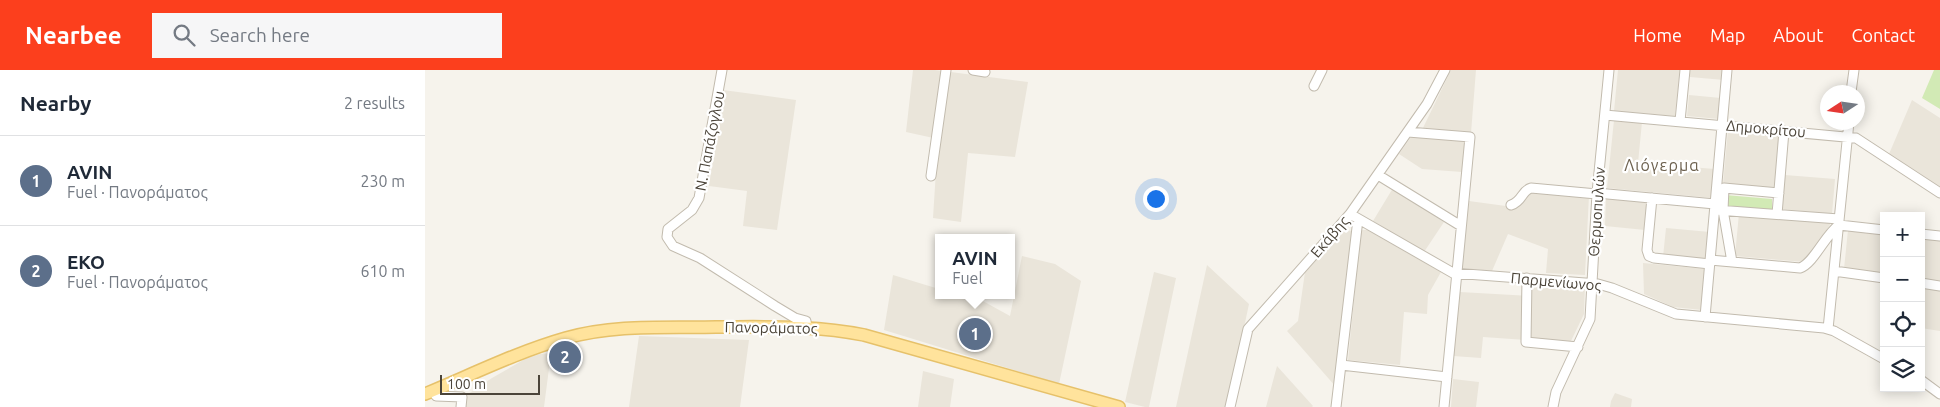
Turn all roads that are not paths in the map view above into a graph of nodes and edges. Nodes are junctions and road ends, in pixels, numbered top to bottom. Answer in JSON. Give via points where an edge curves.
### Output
{"nodes":[{"id":1,"x":723,"y":70,"type":"edge"},
{"id":2,"x":946,"y":70,"type":"edge"},
{"id":3,"x":973,"y":70,"type":"edge"},
{"id":4,"x":1322,"y":70,"type":"edge"},
{"id":5,"x":1609,"y":70,"type":"edge"},
{"id":6,"x":1685,"y":70,"type":"edge"},
{"id":7,"x":1727,"y":70,"type":"edge"},
{"id":8,"x":1854,"y":70,"type":"edge"},
{"id":9,"x":1443,"y":71,"type":"edge"},
{"id":10,"x":985,"y":72,"type":"dead end"},
{"id":11,"x":1852,"y":85,"type":"edge"},
{"id":12,"x":1314,"y":86,"type":"dead end"},
{"id":13,"x":1605,"y":115,"type":"junction"},
{"id":14,"x":1680,"y":121,"type":"junction"},
{"id":15,"x":1722,"y":125,"type":"junction"},
{"id":16,"x":1848,"y":130,"type":"edge"},
{"id":17,"x":1784,"y":131,"type":"junction"},
{"id":18,"x":1408,"y":132,"type":"junction"},
{"id":19,"x":1847,"y":137,"type":"junction"},
{"id":20,"x":1378,"y":175,"type":"junction"},
{"id":21,"x":931,"y":176,"type":"dead end"},
{"id":22,"x":1779,"y":193,"type":"junction"},
{"id":23,"x":1940,"y":193,"type":"edge"},
{"id":24,"x":1597,"y":194,"type":"junction"},
{"id":25,"x":1652,"y":198,"type":"junction"},
{"id":26,"x":1511,"y":205,"type":"dead end"},
{"id":27,"x":1717,"y":208,"type":"junction"},
{"id":28,"x":1777,"y":214,"type":"junction"},
{"id":29,"x":1354,"y":217,"type":"junction"},
{"id":30,"x":1839,"y":222,"type":"junction"},
{"id":31,"x":1461,"y":226,"type":"junction"},
{"id":32,"x":1880,"y":229,"type":"edge"},
{"id":33,"x":1925,"y":234,"type":"edge"},
{"id":34,"x":1940,"y":236,"type":"edge"},
{"id":35,"x":1710,"y":262,"type":"junction"},
{"id":36,"x":1732,"y":262,"type":"junction"},
{"id":37,"x":1834,"y":271,"type":"junction"},
{"id":38,"x":1456,"y":274,"type":"junction"},
{"id":39,"x":1880,"y":277,"type":"edge"},
{"id":40,"x":1527,"y":278,"type":"junction"},
{"id":41,"x":1593,"y":283,"type":"junction"},
{"id":42,"x":1925,"y":284,"type":"edge"},
{"id":43,"x":1940,"y":286,"type":"edge"},
{"id":44,"x":1705,"y":317,"type":"junction"},
{"id":45,"x":807,"y":328,"type":"junction"},
{"id":46,"x":1829,"y":329,"type":"junction"},
{"id":47,"x":1578,"y":347,"type":"junction"},
{"id":48,"x":1880,"y":357,"type":"edge"},
{"id":49,"x":1341,"y":365,"type":"junction"},
{"id":50,"x":1447,"y":377,"type":"junction"},
{"id":51,"x":1925,"y":383,"type":"edge"},
{"id":52,"x":429,"y":393,"type":"edge"},
{"id":53,"x":1940,"y":393,"type":"edge"},
{"id":54,"x":461,"y":407,"type":"edge"},
{"id":55,"x":1119,"y":407,"type":"edge"},
{"id":56,"x":1230,"y":407,"type":"edge"},
{"id":57,"x":1336,"y":407,"type":"edge"},
{"id":58,"x":1444,"y":407,"type":"edge"},
{"id":59,"x":1553,"y":407,"type":"edge"}],
"edges":[{"from":1,"to":45,"type":"street","name":"Ν. Παπάζογλου","via":[[699,198],[692,210],[669,229],[668,239],[673,246],[700,258],[760,298],[806,321]]},
{"from":2,"to":21,"type":"street"},
{"from":3,"to":10,"type":"street"},
{"from":4,"to":12,"type":"street"},
{"from":5,"to":13,"type":"street","name":"Θερμοπυλών"},
{"from":6,"to":14,"type":"street"},
{"from":7,"to":15,"type":"street"},
{"from":8,"to":11,"type":"street"},
{"from":9,"to":18,"type":"street","name":"Εκάβης","via":[[1433,95]]},
{"from":13,"to":14,"type":"street","name":"Δημοκρίτου"},
{"from":13,"to":24,"type":"street","name":"Θερμοπυλών"},
{"from":14,"to":15,"type":"street","name":"Δημοκρίτου"},
{"from":15,"to":17,"type":"street","name":"Δημοκρίτου"},
{"from":15,"to":27,"type":"street"},
{"from":16,"to":19,"type":"street"},
{"from":17,"to":19,"type":"street","name":"Δημοκρίτου"},
{"from":17,"to":22,"type":"street"},
{"from":18,"to":20,"type":"street","name":"Εκάβης"},
{"from":18,"to":31,"type":"street","via":[[1471,138]]},
{"from":19,"to":23,"type":"street","name":"Δημοκρίτου","via":[[1857,138]]},
{"from":19,"to":30,"type":"street"},
{"from":20,"to":29,"type":"street","name":"Εκάβης"},
{"from":20,"to":31,"type":"street"},
{"from":22,"to":27,"type":"street","via":[[1724,188]]},
{"from":22,"to":28,"type":"street"},
{"from":24,"to":25,"type":"street"},
{"from":24,"to":26,"type":"street","via":[[1531,188],[1519,202]]},
{"from":24,"to":41,"type":"street","name":"Θερμοπυλών"},
{"from":25,"to":27,"type":"street"},
{"from":25,"to":35,"type":"street","via":[[1649,256]]},
{"from":27,"to":28,"type":"street"},
{"from":27,"to":35,"type":"street"},
{"from":27,"to":36,"type":"street"},
{"from":28,"to":30,"type":"street"},
{"from":29,"to":38,"type":"street","name":"Παρμενίωνος"},
{"from":29,"to":49,"type":"street"},
{"from":29,"to":56,"type":"street","name":"Εκάβης","via":[[1248,329]]},
{"from":30,"to":32,"type":"street"},
{"from":30,"to":36,"type":"street","via":[[1800,268]]},
{"from":30,"to":37,"type":"street"},
{"from":31,"to":38,"type":"street"},
{"from":33,"to":34,"type":"street"},
{"from":35,"to":36,"type":"street"},
{"from":35,"to":44,"type":"street"},
{"from":37,"to":39,"type":"street"},
{"from":37,"to":46,"type":"street"},
{"from":38,"to":40,"type":"street","name":"Παρμενίωνος"},
{"from":38,"to":50,"type":"street"},
{"from":40,"to":41,"type":"street","name":"Παρμενίωνος"},
{"from":40,"to":47,"type":"street","via":[[1526,342]]},
{"from":41,"to":44,"type":"street","name":"Παρμενίωνος","via":[[1673,313]]},
{"from":41,"to":47,"type":"street","name":"Θερμοπυλών","via":[[1591,319]]},
{"from":42,"to":43,"type":"street"},
{"from":44,"to":46,"type":"street","name":"Παρμενίωνος"},
{"from":45,"to":52,"type":"main road","name":"Πανοράματος","via":[[634,328],[601,331],[566,338],[527,352]]},
{"from":45,"to":55,"type":"main road","name":"Πανοράματος","via":[[864,335]]},
{"from":46,"to":48,"type":"street","name":"Παρμενίωνος"},
{"from":47,"to":59,"type":"street","name":"Θερμοπυλών","via":[[1556,392]]},
{"from":49,"to":50,"type":"street"},
{"from":49,"to":57,"type":"street"},
{"from":50,"to":58,"type":"street"},
{"from":51,"to":53,"type":"street"},
{"from":52,"to":54,"type":"street","via":[[462,397]]}]}
